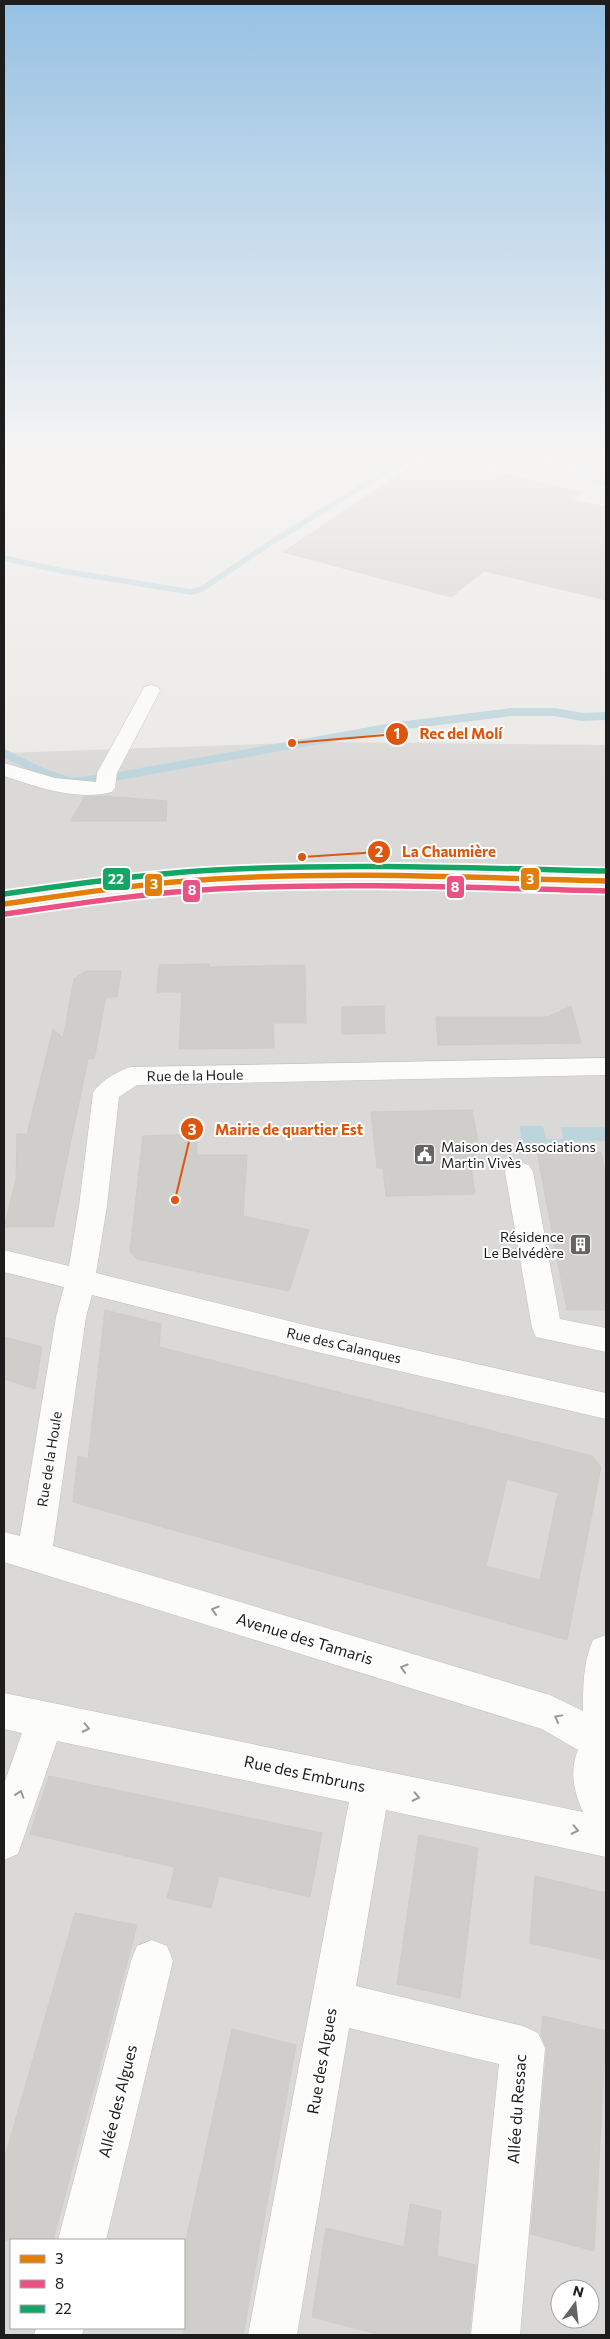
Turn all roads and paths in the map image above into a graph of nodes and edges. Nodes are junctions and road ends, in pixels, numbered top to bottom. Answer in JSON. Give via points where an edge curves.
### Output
{"nodes":[{"id":1,"x":151,"y":691,"type":"dead end"},
{"id":2,"x":4,"y":769,"type":"edge"},
{"id":3,"x":606,"y":881,"type":"edge"},
{"id":4,"x":4,"y":904,"type":"edge"},
{"id":5,"x":606,"y":1066,"type":"edge"},
{"id":6,"x":519,"y":1172,"type":"dead end"},
{"id":7,"x":4,"y":1261,"type":"edge"},
{"id":8,"x":82,"y":1280,"type":"junction"},
{"id":9,"x":606,"y":1340,"type":"edge"},
{"id":10,"x":606,"y":1406,"type":"edge"},
{"id":11,"x":19,"y":1550,"type":"edge"},
{"id":12,"x":606,"y":1652,"type":"edge"},
{"id":13,"x":4,"y":1711,"type":"edge"},
{"id":14,"x":45,"y":1720,"type":"junction"},
{"id":15,"x":604,"y":1739,"type":"edge"},
{"id":16,"x":371,"y":1787,"type":"junction"},
{"id":17,"x":606,"y":1818,"type":"edge"},
{"id":18,"x":606,"y":1837,"type":"edge"},
{"id":19,"x":4,"y":1840,"type":"edge"},
{"id":20,"x":152,"y":1961,"type":"dead end"},
{"id":21,"x":332,"y":2002,"type":"junction"},
{"id":22,"x":82,"y":2239,"type":"edge"},
{"id":23,"x":272,"y":2335,"type":"edge"},
{"id":24,"x":496,"y":2335,"type":"edge"}],
"edges":[{"from":1,"to":2,"type":"street","via":[[106,777],[105,788],[86,790],[43,782]]},
{"from":3,"to":4,"type":"main road","via":[[243,878],[125,888]]},
{"from":5,"to":8,"type":"street","name":"Rue de la Houle","via":[[131,1076],[106,1094]]},
{"from":6,"to":9,"type":"street","via":[[547,1328]]},
{"from":7,"to":8,"type":"street","name":"Rue des Calanques"},
{"from":8,"to":10,"type":"street","name":"Rue des Calanques","via":[[313,1339]]},
{"from":8,"to":11,"type":"street","name":"Rue de la Houle"},
{"from":15,"to":11,"type":"street","name":"Avenue des Tamaris","one_way":true,"via":[[550,1713]]},
{"from":12,"to":15,"type":"street","via":[[602,1683]]},
{"from":13,"to":14,"type":"street","name":"Rue des Embruns"},
{"from":14,"to":16,"type":"street","name":"Rue des Embruns","one_way":true},
{"from":19,"to":14,"type":"street","one_way":true},
{"from":15,"to":17,"type":"street","via":[[593,1761],[592,1783],[598,1806]]},
{"from":16,"to":18,"type":"street","name":"Rue des Embruns","one_way":true},
{"from":16,"to":21,"type":"street","name":"Rue des Algues"},
{"from":20,"to":22,"type":"street","name":"Allée des Algues"},
{"from":21,"to":23,"type":"street","name":"Rue des Algues"},
{"from":21,"to":24,"type":"street","name":"Allée du Ressac","via":[[523,2048]]}]}
